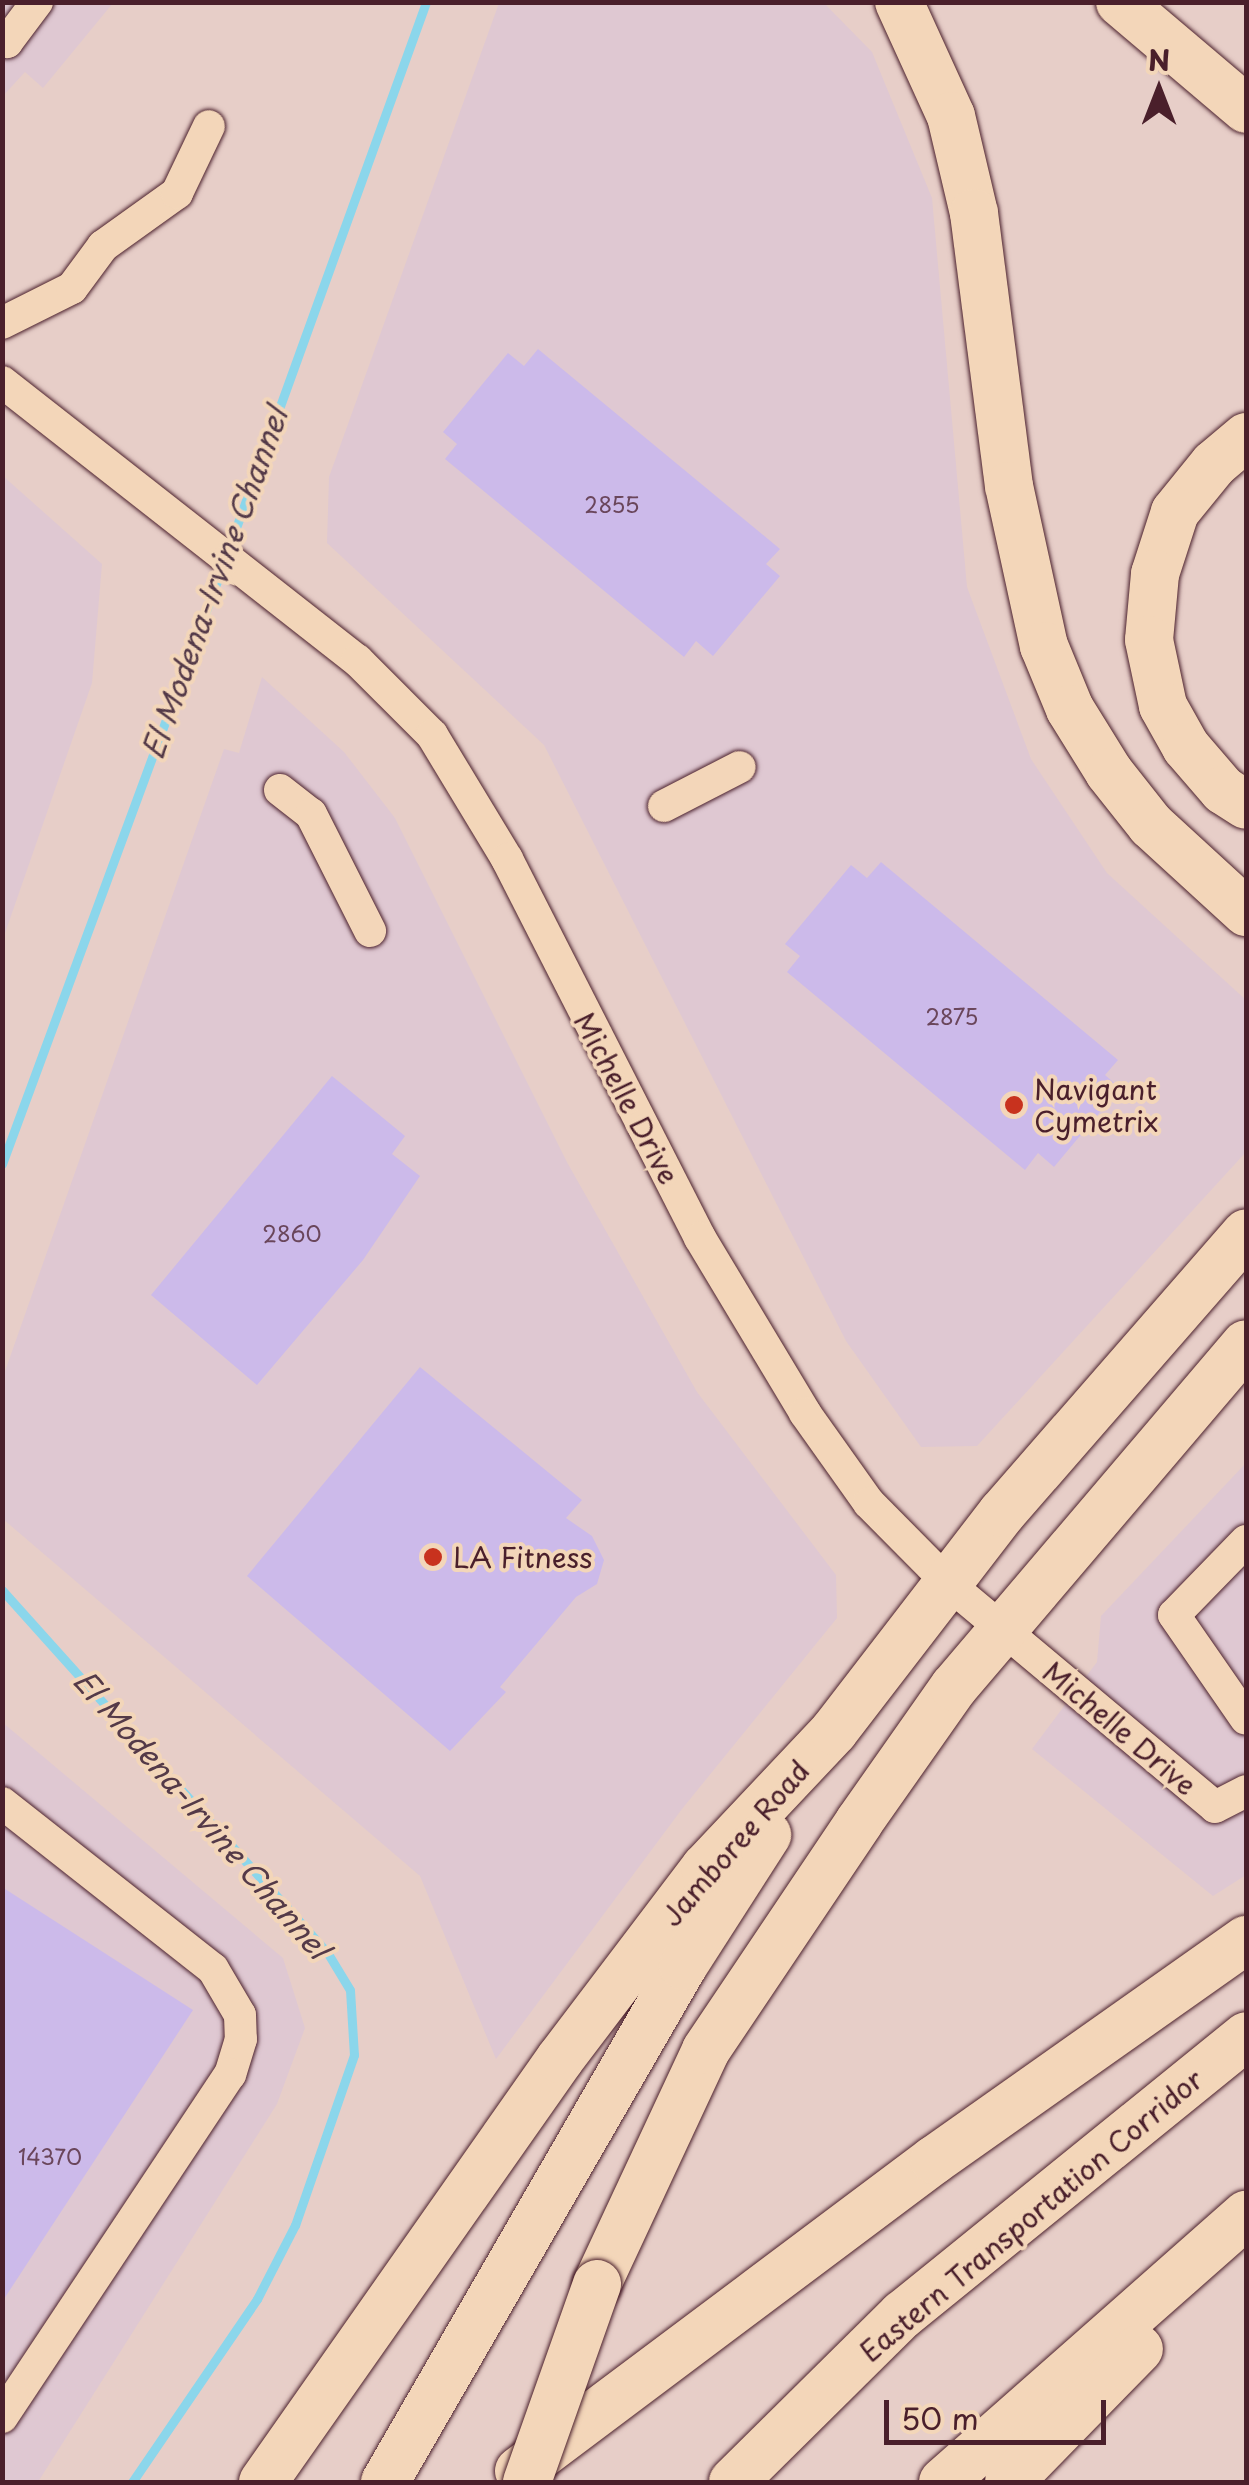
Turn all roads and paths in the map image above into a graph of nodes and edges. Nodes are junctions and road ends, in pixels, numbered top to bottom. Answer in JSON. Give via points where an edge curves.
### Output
{"nodes":[{"id":1,"x":36,"y":2,"type":"edge"},
{"id":2,"x":900,"y":2,"type":"edge"},
{"id":3,"x":1120,"y":2,"type":"edge"},
{"id":4,"x":2,"y":39,"type":"edge"},
{"id":5,"x":1246,"y":109,"type":"edge"},
{"id":6,"x":209,"y":126,"type":"dead end"},
{"id":7,"x":2,"y":323,"type":"edge"},
{"id":8,"x":2,"y":382,"type":"edge"},
{"id":9,"x":1246,"y":438,"type":"edge"},
{"id":10,"x":740,"y":767,"type":"dead end"},
{"id":11,"x":280,"y":790,"type":"dead end"},
{"id":12,"x":1246,"y":804,"type":"edge"},
{"id":13,"x":664,"y":806,"type":"dead end"},
{"id":14,"x":1246,"y":912,"type":"edge"},
{"id":15,"x":370,"y":931,"type":"dead end"},
{"id":16,"x":1246,"y":1233,"type":"edge"},
{"id":17,"x":1246,"y":1344,"type":"edge"},
{"id":18,"x":1246,"y":1399,"type":"edge"},
{"id":19,"x":1158,"y":1452,"type":"junction"},
{"id":20,"x":1246,"y":1541,"type":"edge"},
{"id":21,"x":950,"y":1586,"type":"junction"},
{"id":22,"x":1004,"y":1630,"type":"junction"},
{"id":23,"x":1246,"y":1718,"type":"edge"},
{"id":24,"x":834,"y":1731,"type":"junction"},
{"id":25,"x":1246,"y":1791,"type":"edge"},
{"id":26,"x":2,"y":1803,"type":"edge"},
{"id":27,"x":1246,"y":1940,"type":"edge"},
{"id":28,"x":1246,"y":2036,"type":"edge"},
{"id":29,"x":1246,"y":2215,"type":"edge"},
{"id":30,"x":1246,"y":2244,"type":"edge"},
{"id":31,"x":2,"y":2416,"type":"edge"},
{"id":32,"x":263,"y":2482,"type":"edge"},
{"id":33,"x":385,"y":2482,"type":"edge"},
{"id":34,"x":504,"y":2482,"type":"edge"},
{"id":35,"x":527,"y":2482,"type":"edge"},
{"id":36,"x":734,"y":2482,"type":"edge"},
{"id":37,"x":942,"y":2482,"type":"edge"},
{"id":38,"x":1008,"y":2482,"type":"edge"}],
"edges":[{"from":1,"to":4,"type":"street","via":[[7,42]]},
{"from":2,"to":14,"type":"highway","via":[[951,116],[974,213],[1010,486],[1044,646],[1070,709],[1109,772],[1151,825]]},
{"from":3,"to":5,"type":"highway"},
{"from":6,"to":7,"type":"street","via":[[177,193],[103,246],[72,288]]},
{"from":8,"to":21,"type":"street","name":"Michelle Drive","via":[[357,660],[432,735],[507,859],[605,1058],[768,1354],[869,1502]]},
{"from":9,"to":12,"type":"highway","via":[[1214,464],[1175,512],[1155,574],[1149,640],[1164,706],[1186,747],[1223,790]]},
{"from":10,"to":13,"type":"street"},
{"from":11,"to":15,"type":"street","via":[[311,814]]},
{"from":16,"to":21,"type":"highway","name":"Jamboree Road","via":[[1002,1513]]},
{"from":17,"to":19,"type":"highway"},
{"from":18,"to":19,"type":"highway"},
{"from":19,"to":22,"type":"highway"},
{"from":20,"to":23,"type":"street","via":[[1174,1614]]},
{"from":21,"to":22,"type":"street","name":"Michelle Drive"},
{"from":21,"to":24,"type":"highway","name":"Jamboree Road"},
{"from":22,"to":25,"type":"street","name":"Michelle Drive","via":[[1215,1807]]},
{"from":22,"to":35,"type":"highway","bridge":true,"via":[[954,1688],[706,2050],[597,2284]]},
{"from":24,"to":32,"type":"highway","name":"Jamboree Road","via":[[706,1868],[560,2059]]},
{"from":24,"to":33,"type":"highway","via":[[683,1966]]},
{"from":26,"to":31,"type":"street","via":[[214,1969],[240,2015],[241,2039],[230,2074]]},
{"from":27,"to":34,"type":"highway","via":[[934,2160]]},
{"from":28,"to":36,"type":"highway","name":"Eastern Transportation Corridor","via":[[902,2315]]},
{"from":29,"to":37,"type":"highway"},
{"from":30,"to":38,"type":"highway"}]}
